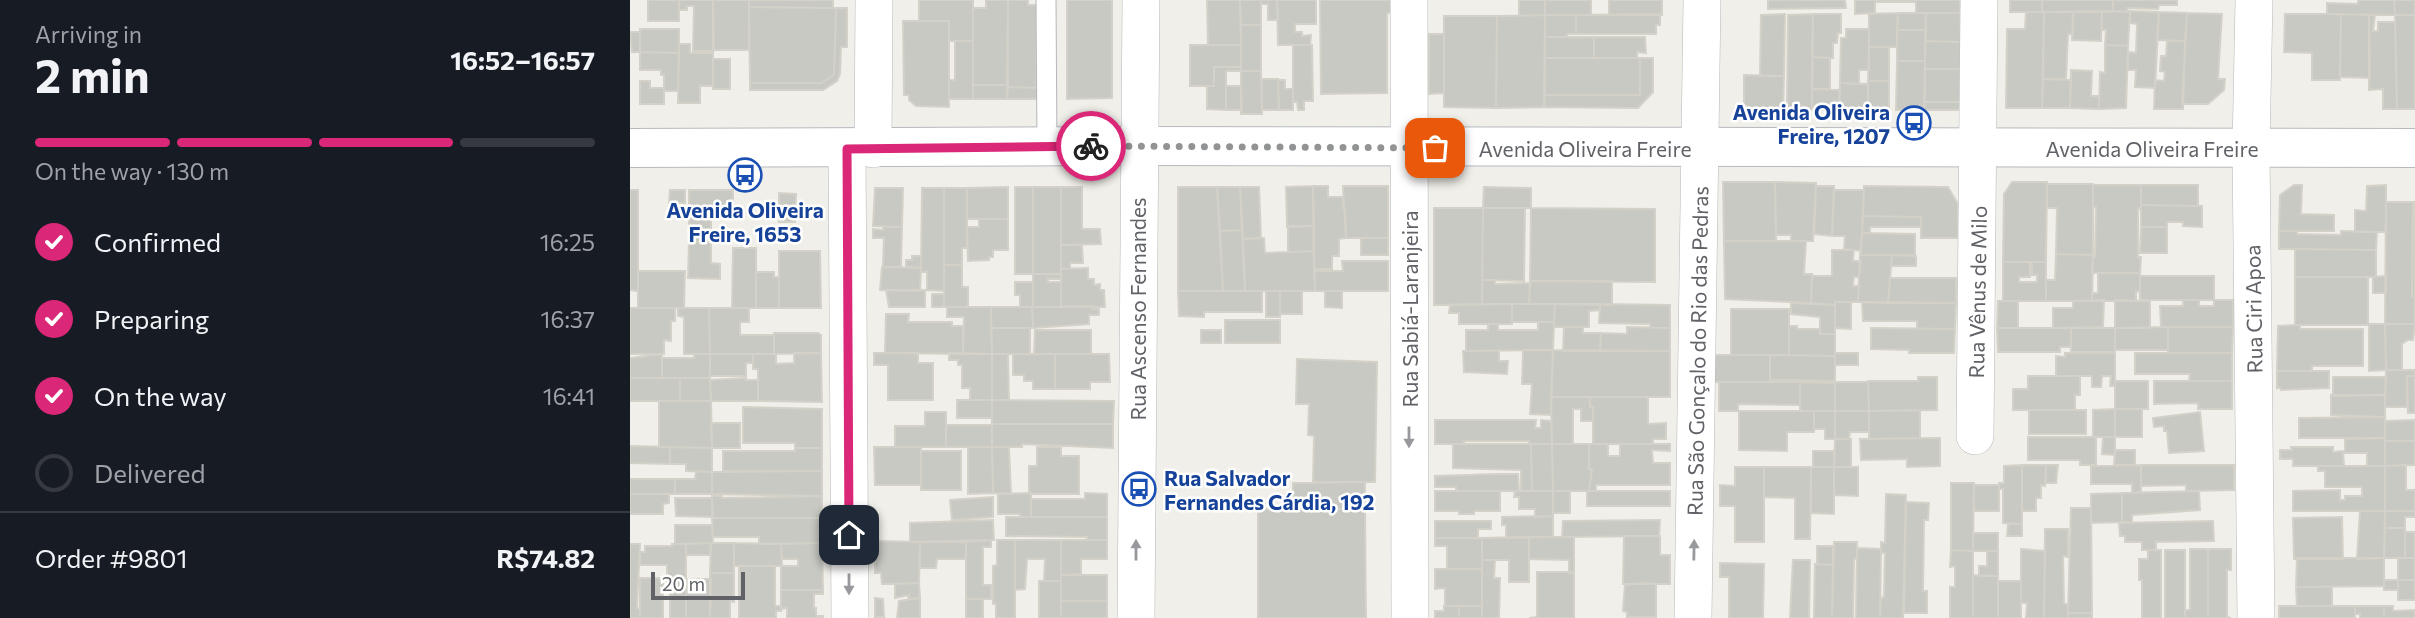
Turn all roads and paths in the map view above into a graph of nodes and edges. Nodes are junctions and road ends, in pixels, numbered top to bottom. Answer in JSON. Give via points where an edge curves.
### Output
{"nodes":[{"id":1,"x":874,"y":0,"type":"edge"},
{"id":2,"x":1046,"y":0,"type":"edge"},
{"id":3,"x":1141,"y":0,"type":"edge"},
{"id":4,"x":1409,"y":0,"type":"edge"},
{"id":5,"x":1702,"y":0,"type":"edge"},
{"id":6,"x":1979,"y":0,"type":"edge"},
{"id":7,"x":2253,"y":0,"type":"edge"},
{"id":8,"x":1138,"y":146,"type":"junction"},
{"id":9,"x":1047,"y":147,"type":"junction"},
{"id":10,"x":1700,"y":147,"type":"junction"},
{"id":11,"x":1978,"y":147,"type":"junction"},
{"id":12,"x":630,"y":148,"type":"edge"},
{"id":13,"x":1409,"y":148,"type":"junction"},
{"id":14,"x":2415,"y":148,"type":"edge"},
{"id":15,"x":860,"y":149,"type":"junction"},
{"id":16,"x":2251,"y":149,"type":"junction"},
{"id":17,"x":1975,"y":436,"type":"dead end"},
{"id":18,"x":850,"y":618,"type":"edge"},
{"id":19,"x":1136,"y":618,"type":"edge"},
{"id":20,"x":1409,"y":618,"type":"edge"},
{"id":21,"x":1693,"y":618,"type":"edge"},
{"id":22,"x":2256,"y":618,"type":"edge"}],
"edges":[{"from":1,"to":15,"type":"street"},
{"from":2,"to":9,"type":"lane"},
{"from":3,"to":8,"type":"street","name":"Rua Ascenso Fernandes"},
{"from":4,"to":13,"type":"street","name":"Rua Sabiá-Laranjeira"},
{"from":5,"to":10,"type":"street","name":"Rua São Gonçalo do Rio das Pedras"},
{"from":6,"to":11,"type":"street","name":"Rua Vênus de Milo"},
{"from":7,"to":16,"type":"street","name":"Rua Ciri Apoa"},
{"from":8,"to":9,"type":"street","name":"Avenida Oliveira Freire"},
{"from":8,"to":13,"type":"street","name":"Avenida Oliveira Freire"},
{"from":19,"to":8,"type":"street","name":"Rua Ascenso Fernandes","one_way":true},
{"from":9,"to":15,"type":"street","name":"Avenida Oliveira Freire"},
{"from":10,"to":11,"type":"street","name":"Avenida Oliveira Freire"},
{"from":10,"to":13,"type":"street","name":"Avenida Oliveira Freire"},
{"from":21,"to":10,"type":"street","name":"Rua São Gonçalo do Rio das Pedras","one_way":true},
{"from":11,"to":16,"type":"street","name":"Avenida Oliveira Freire"},
{"from":11,"to":17,"type":"street","name":"Rua Vênus de Milo"},
{"from":12,"to":15,"type":"street","name":"Avenida Oliveira Freire"},
{"from":13,"to":20,"type":"street","name":"Rua Sabiá-Laranjeira","one_way":true},
{"from":14,"to":16,"type":"street","name":"Avenida Oliveira Freire"},
{"from":15,"to":18,"type":"street","one_way":true},
{"from":16,"to":22,"type":"street","name":"Rua Ciri Apoa"}]}
